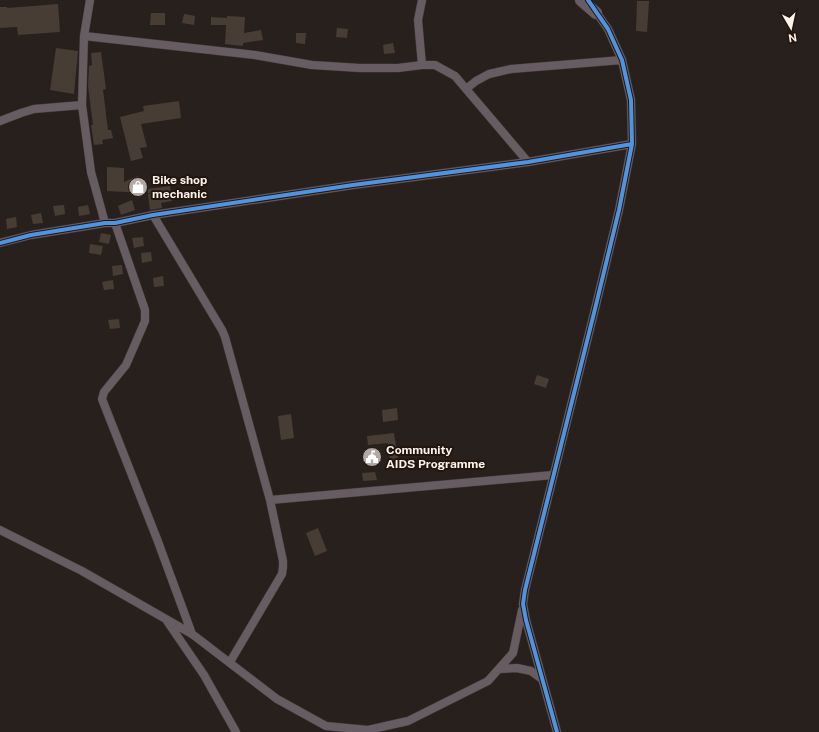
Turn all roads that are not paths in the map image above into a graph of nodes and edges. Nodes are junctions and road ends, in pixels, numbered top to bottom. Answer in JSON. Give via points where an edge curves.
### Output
{"nodes":[{"id":1,"x":90,"y":0,"type":"edge"},
{"id":2,"x":422,"y":0,"type":"edge"},
{"id":3,"x":581,"y":0,"type":"edge"},
{"id":4,"x":588,"y":0,"type":"edge"},
{"id":5,"x":596,"y":13,"type":"junction"},
{"id":6,"x":84,"y":36,"type":"junction"},
{"id":7,"x":622,"y":60,"type":"junction"},
{"id":8,"x":422,"y":65,"type":"junction"},
{"id":9,"x":466,"y":89,"type":"junction"},
{"id":10,"x":82,"y":105,"type":"junction"},
{"id":11,"x":0,"y":121,"type":"edge"},
{"id":12,"x":632,"y":144,"type":"junction"},
{"id":13,"x":528,"y":162,"type":"junction"},
{"id":14,"x":153,"y":215,"type":"junction"},
{"id":15,"x":115,"y":223,"type":"junction"},
{"id":16,"x":105,"y":224,"type":"junction"},
{"id":17,"x":0,"y":243,"type":"edge"},
{"id":18,"x":553,"y":475,"type":"junction"},
{"id":19,"x":270,"y":500,"type":"junction"},
{"id":20,"x":0,"y":530,"type":"edge"},
{"id":21,"x":523,"y":604,"type":"junction"},
{"id":22,"x":166,"y":618,"type":"junction"},
{"id":23,"x":192,"y":634,"type":"junction"},
{"id":24,"x":230,"y":662,"type":"junction"},
{"id":25,"x":499,"y":669,"type":"junction"},
{"id":26,"x":542,"y":679,"type":"junction"},
{"id":27,"x":236,"y":732,"type":"edge"},
{"id":28,"x":557,"y":732,"type":"edge"}],
"edges":[{"from":1,"to":6,"type":"street"},
{"from":2,"to":8,"type":"street","via":[[418,20]]},
{"from":3,"to":5,"type":"main road"},
{"from":4,"to":5,"type":"street"},
{"from":5,"to":7,"type":"street","via":[[608,29]]},
{"from":6,"to":8,"type":"street","via":[[255,55],[312,65],[360,68]]},
{"from":6,"to":10,"type":"street"},
{"from":7,"to":9,"type":"street","via":[[511,69],[489,74]]},
{"from":7,"to":12,"type":"street","via":[[631,100]]},
{"from":8,"to":9,"type":"street","via":[[435,65],[455,76]]},
{"from":9,"to":13,"type":"street"},
{"from":10,"to":11,"type":"street","via":[[34,109]]},
{"from":10,"to":16,"type":"street","via":[[92,172]]},
{"from":12,"to":13,"type":"street"},
{"from":12,"to":18,"type":"street","via":[[612,240]]},
{"from":13,"to":14,"type":"street"},
{"from":14,"to":15,"type":"street"},
{"from":14,"to":19,"type":"street","via":[[226,337]]},
{"from":15,"to":16,"type":"street"},
{"from":15,"to":23,"type":"street","via":[[146,310],[145,321],[126,366],[102,398]]},
{"from":16,"to":17,"type":"street","via":[[31,235]]},
{"from":18,"to":19,"type":"street"},
{"from":18,"to":21,"type":"street"},
{"from":19,"to":24,"type":"street","via":[[284,567]]},
{"from":20,"to":22,"type":"street","via":[[82,571]]},
{"from":21,"to":25,"type":"street","via":[[513,653]]},
{"from":21,"to":26,"type":"street"},
{"from":22,"to":23,"type":"street"},
{"from":22,"to":27,"type":"street","via":[[204,675]]},
{"from":23,"to":24,"type":"street"},
{"from":24,"to":25,"type":"street","via":[[277,699],[326,726],[368,730],[408,721],[488,681]]},
{"from":25,"to":26,"type":"street","via":[[517,668],[531,671]]},
{"from":26,"to":28,"type":"street"}]}
